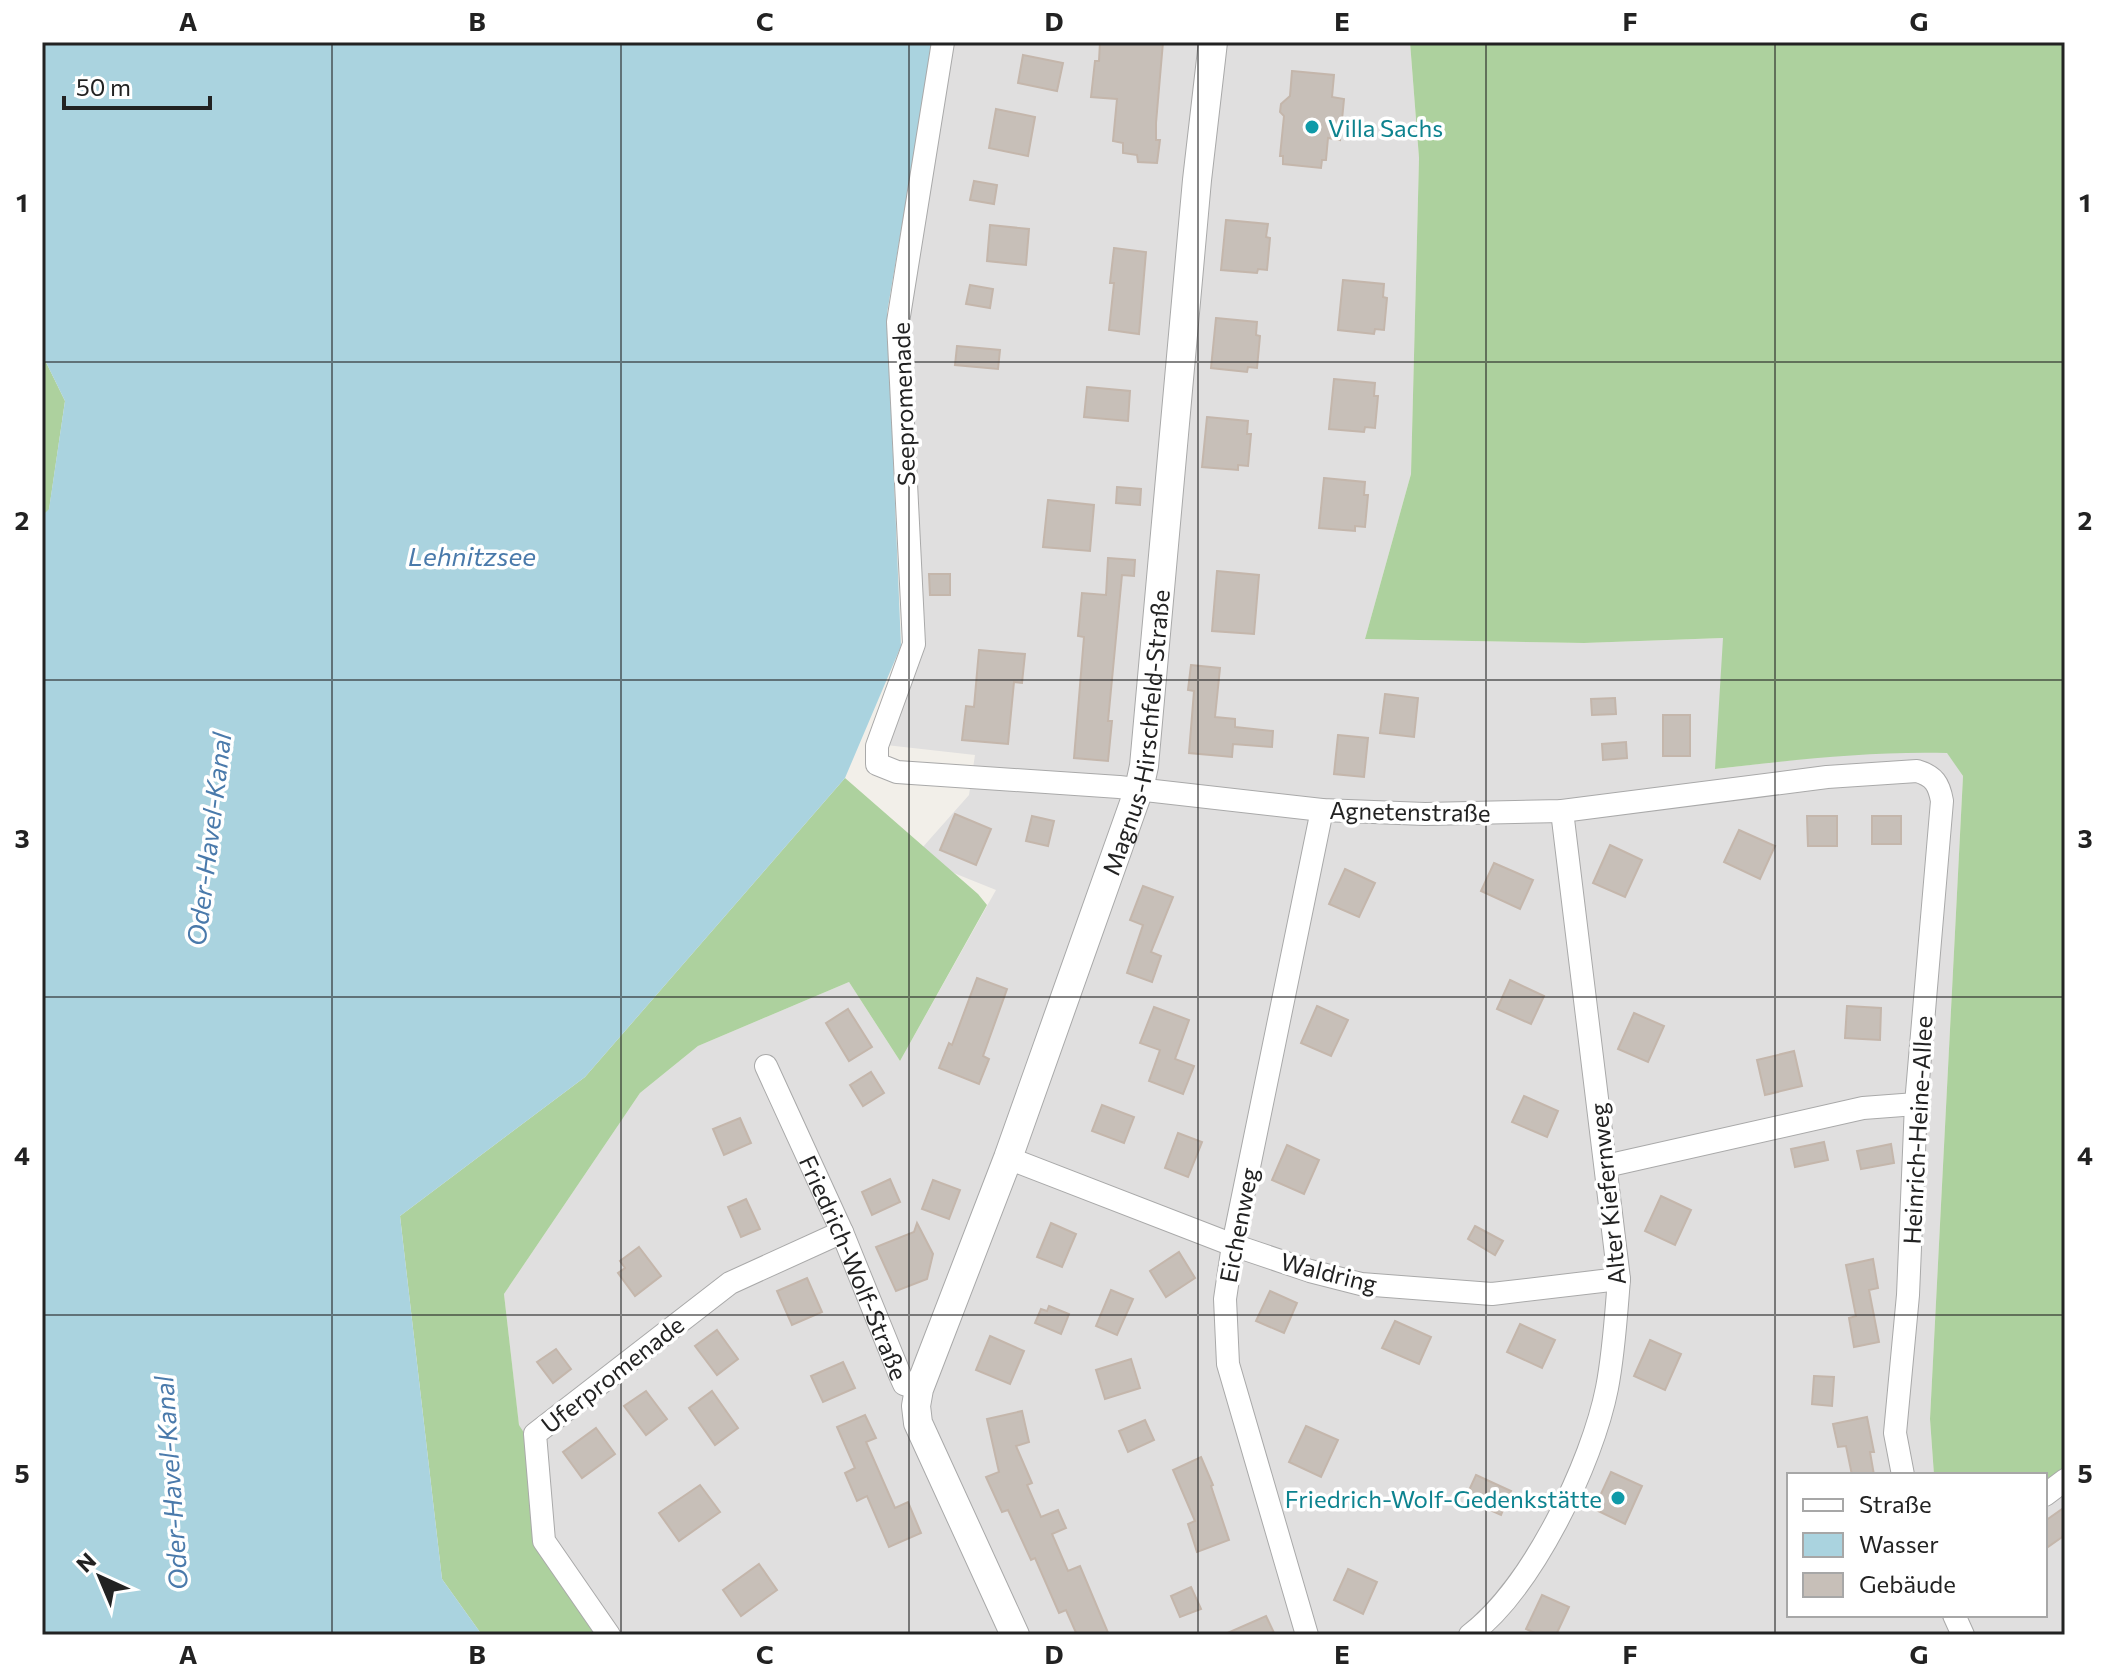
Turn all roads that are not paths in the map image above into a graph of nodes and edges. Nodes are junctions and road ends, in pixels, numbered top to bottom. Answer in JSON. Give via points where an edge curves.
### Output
{"nodes":[{"id":1,"x":943,"y":42,"type":"edge"},
{"id":2,"x":1213,"y":42,"type":"edge"},
{"id":3,"x":877,"y":764,"type":"joint"},
{"id":4,"x":1939,"y":785,"type":"joint"},
{"id":5,"x":1139,"y":789,"type":"junction"},
{"id":6,"x":1322,"y":810,"type":"junction"},
{"id":7,"x":1562,"y":811,"type":"junction"},
{"id":8,"x":766,"y":1066,"type":"dead end"},
{"id":9,"x":1916,"y":1104,"type":"junction"},
{"id":10,"x":1008,"y":1158,"type":"junction"},
{"id":11,"x":1606,"y":1166,"type":"junction"},
{"id":12,"x":842,"y":1232,"type":"junction"},
{"id":13,"x":1233,"y":1245,"type":"junction"},
{"id":14,"x":1619,"y":1279,"type":"junction"},
{"id":15,"x":919,"y":1389,"type":"junction"},
{"id":16,"x":1903,"y":1473,"type":"edge"},
{"id":17,"x":2065,"y":1480,"type":"edge"},
{"id":18,"x":2047,"y":1494,"type":"edge"},
{"id":19,"x":609,"y":1635,"type":"edge"},
{"id":20,"x":1015,"y":1635,"type":"edge"},
{"id":21,"x":1307,"y":1635,"type":"edge"},
{"id":22,"x":1470,"y":1635,"type":"edge"}],
"edges":[{"from":1,"to":3,"type":"street","name":"Seepromenade","via":[[898,322],[914,644],[877,746]]},
{"from":2,"to":5,"type":"street","name":"Magnus-Hirschfeld-Straße"},
{"from":3,"to":5,"type":"street","name":"Agnetenstraße","via":[[897,772]]},
{"from":4,"to":7,"type":"street","name":"Agnetenstraße","via":[[1917,771],[1827,777]]},
{"from":4,"to":9,"type":"street","name":"Heinrich-Heine-Allee","via":[[1942,801]]},
{"from":5,"to":6,"type":"street","name":"Agnetenstraße"},
{"from":5,"to":10,"type":"street","name":"Magnus-Hirschfeld-Straße"},
{"from":6,"to":7,"type":"street","name":"Agnetenstraße"},
{"from":6,"to":13,"type":"street","name":"Eichenweg"},
{"from":7,"to":11,"type":"street","name":"Alter Kiefernweg"},
{"from":8,"to":12,"type":"street","name":"Friedrich-Wolf-Straße"},
{"from":9,"to":11,"type":"street","via":[[1863,1108]]},
{"from":9,"to":16,"type":"street","name":"Heinrich-Heine-Allee","via":[[1908,1295],[1895,1433]]},
{"from":10,"to":13,"type":"street","name":"Waldring"},
{"from":10,"to":15,"type":"street","name":"Magnus-Hirschfeld-Straße"},
{"from":11,"to":14,"type":"street","name":"Alter Kiefernweg"},
{"from":12,"to":15,"type":"street","name":"Friedrich-Wolf-Straße","via":[[904,1384]]},
{"from":12,"to":19,"type":"street","name":"Uferpromenade","via":[[730,1283],[535,1434],[544,1541]]},
{"from":13,"to":14,"type":"street","name":"Waldring","via":[[1361,1284],[1434,1291],[1492,1294]]},
{"from":13,"to":21,"type":"street","name":"Eichenweg","via":[[1225,1299],[1228,1364]]},
{"from":14,"to":22,"type":"street","name":"Alter Kiefernweg","via":[[1607,1391],[1578,1481],[1536,1558],[1485,1624]]},
{"from":15,"to":20,"type":"street","name":"Friedrich-Wolf-Straße","via":[[918,1423]]},
{"from":17,"to":18,"type":"street"}]}
